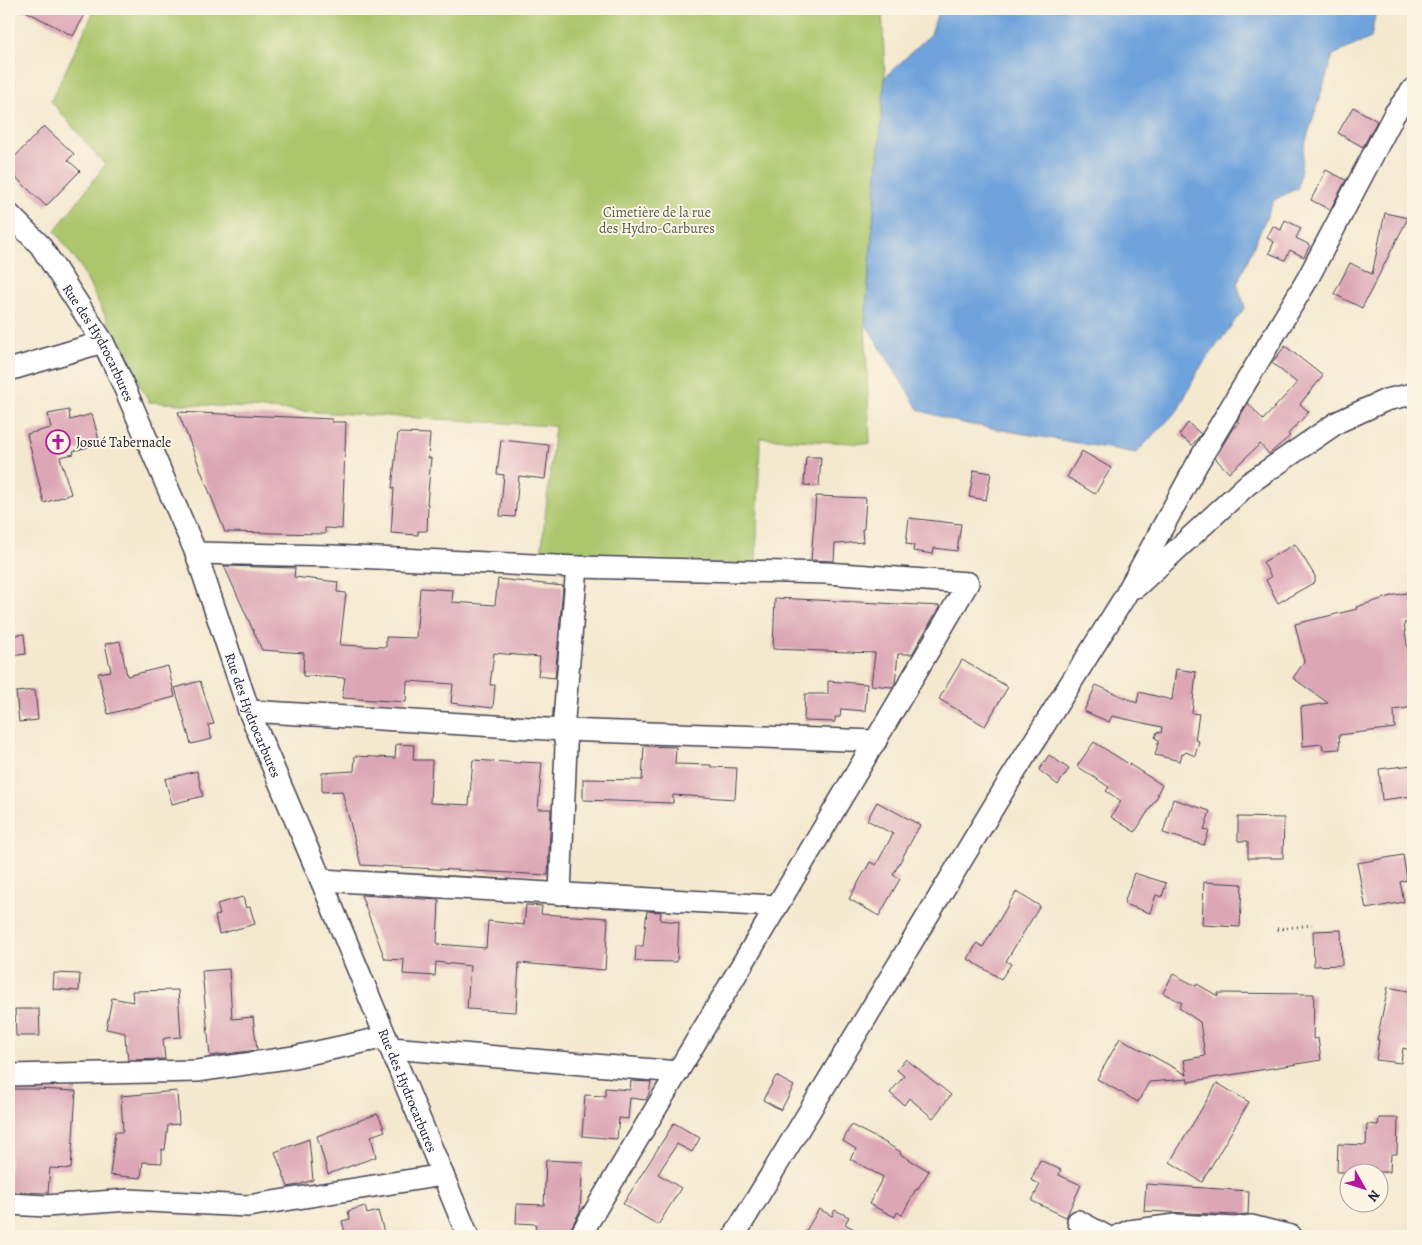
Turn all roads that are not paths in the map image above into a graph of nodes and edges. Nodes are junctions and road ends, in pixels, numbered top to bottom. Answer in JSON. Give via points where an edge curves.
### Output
{"nodes":[{"id":1,"x":1413,"y":89,"type":"edge"},
{"id":2,"x":9,"y":214,"type":"edge"},
{"id":3,"x":103,"y":342,"type":"junction"},
{"id":4,"x":9,"y":370,"type":"edge"},
{"id":5,"x":1413,"y":394,"type":"edge"},
{"id":6,"x":196,"y":553,"type":"junction"},
{"id":7,"x":577,"y":567,"type":"junction"},
{"id":8,"x":1124,"y":598,"type":"junction"},
{"id":9,"x":249,"y":711,"type":"junction"},
{"id":10,"x":563,"y":730,"type":"junction"},
{"id":11,"x":876,"y":742,"type":"junction"},
{"id":12,"x":321,"y":880,"type":"junction"},
{"id":13,"x":560,"y":894,"type":"junction"},
{"id":14,"x":776,"y":906,"type":"junction"},
{"id":15,"x":388,"y":1042,"type":"junction"},
{"id":16,"x":678,"y":1072,"type":"junction"},
{"id":17,"x":9,"y":1075,"type":"edge"},
{"id":18,"x":443,"y":1175,"type":"junction"},
{"id":19,"x":9,"y":1204,"type":"edge"},
{"id":20,"x":1078,"y":1222,"type":"dead end"},
{"id":21,"x":468,"y":1236,"type":"edge"},
{"id":22,"x":580,"y":1236,"type":"edge"},
{"id":23,"x":734,"y":1236,"type":"edge"},
{"id":24,"x":1106,"y":1236,"type":"edge"},
{"id":25,"x":1118,"y":1236,"type":"edge"},
{"id":26,"x":1291,"y":1236,"type":"edge"}],
"edges":[{"from":1,"to":8,"type":"street","via":[[1396,113],[1307,280],[1197,464]]},
{"from":2,"to":3,"type":"street","name":"Rue des Hydrocarbures","via":[[40,245]]},
{"from":3,"to":4,"type":"street"},
{"from":3,"to":6,"type":"street","name":"Rue des Hydrocarbures"},
{"from":5,"to":8,"type":"street","via":[[1386,400],[1338,422],[1248,484]]},
{"from":6,"to":7,"type":"street"},
{"from":6,"to":9,"type":"street","name":"Rue des Hydrocarbures"},
{"from":7,"to":10,"type":"street"},
{"from":7,"to":11,"type":"street","via":[[826,573],[968,582]]},
{"from":8,"to":23,"type":"street"},
{"from":9,"to":10,"type":"street"},
{"from":9,"to":12,"type":"street","name":"Rue des Hydrocarbures"},
{"from":10,"to":11,"type":"street"},
{"from":10,"to":13,"type":"street","via":[[566,746]]},
{"from":11,"to":14,"type":"street"},
{"from":12,"to":13,"type":"street"},
{"from":12,"to":15,"type":"street","name":"Rue des Hydrocarbures"},
{"from":13,"to":14,"type":"street"},
{"from":14,"to":16,"type":"street"},
{"from":15,"to":16,"type":"street"},
{"from":15,"to":17,"type":"street","via":[[197,1071]]},
{"from":15,"to":18,"type":"street","name":"Rue des Hydrocarbures"},
{"from":16,"to":22,"type":"street"},
{"from":18,"to":19,"type":"street","via":[[248,1206],[128,1200],[46,1206]]},
{"from":18,"to":21,"type":"street","name":"Rue des Hydrocarbures"},
{"from":20,"to":24,"type":"street"},
{"from":25,"to":26,"type":"street","via":[[1176,1225],[1251,1226]]}]}
